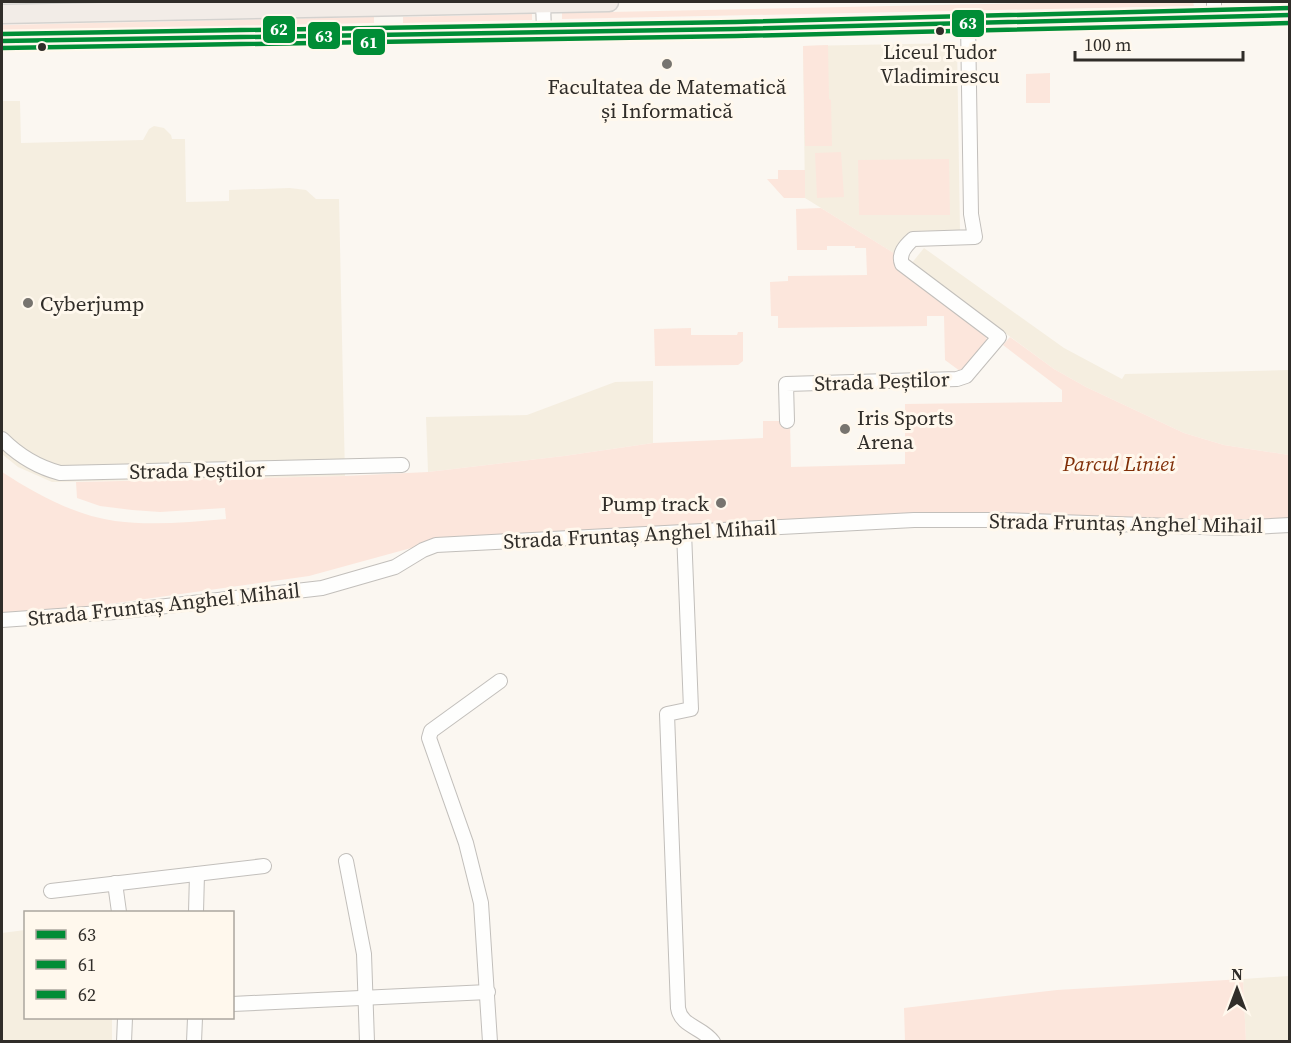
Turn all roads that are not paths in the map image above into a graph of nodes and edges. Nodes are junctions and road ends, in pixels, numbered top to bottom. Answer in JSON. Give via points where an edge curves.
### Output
{"nodes":[{"id":1,"x":543,"y":2,"type":"edge"},
{"id":2,"x":609,"y":2,"type":"edge"},
{"id":3,"x":1214,"y":9,"type":"edge"},
{"id":4,"x":2,"y":14,"type":"edge"},
{"id":5,"x":1290,"y":15,"type":"edge"},
{"id":6,"x":968,"y":23,"type":"junction"},
{"id":7,"x":544,"y":31,"type":"junction"},
{"id":8,"x":2,"y":41,"type":"edge"},
{"id":9,"x":787,"y":421,"type":"dead end"},
{"id":10,"x":2,"y":439,"type":"edge"},
{"id":11,"x":402,"y":465,"type":"dead end"},
{"id":12,"x":1290,"y":525,"type":"edge"},
{"id":13,"x":684,"y":532,"type":"junction"},
{"id":14,"x":2,"y":620,"type":"edge"},
{"id":15,"x":500,"y":681,"type":"dead end"},
{"id":16,"x":346,"y":861,"type":"dead end"},
{"id":17,"x":264,"y":866,"type":"dead end"},
{"id":18,"x":197,"y":874,"type":"junction"},
{"id":19,"x":114,"y":883,"type":"junction"},
{"id":20,"x":51,"y":891,"type":"dead end"},
{"id":21,"x":119,"y":911,"type":"edge"},
{"id":22,"x":196,"y":911,"type":"edge"},
{"id":23,"x":488,"y":992,"type":"junction"},
{"id":24,"x":366,"y":998,"type":"junction"},
{"id":25,"x":234,"y":1004,"type":"edge"},
{"id":26,"x":125,"y":1019,"type":"edge"},
{"id":27,"x":195,"y":1019,"type":"edge"},
{"id":28,"x":124,"y":1041,"type":"edge"},
{"id":29,"x":194,"y":1041,"type":"edge"},
{"id":30,"x":368,"y":1041,"type":"edge"},
{"id":31,"x":490,"y":1041,"type":"edge"},
{"id":32,"x":713,"y":1041,"type":"edge"}],
"edges":[{"from":1,"to":2,"type":"main road"},
{"from":1,"to":4,"type":"main road"},
{"from":1,"to":7,"type":"street"},
{"from":3,"to":5,"type":"main road"},
{"from":3,"to":6,"type":"main road"},
{"from":6,"to":7,"type":"main road"},
{"from":6,"to":9,"type":"street","name":"Strada Peștilor","via":[[971,214],[975,237],[913,239],[900,260],[999,338],[966,376],[949,380],[786,384]]},
{"from":7,"to":8,"type":"main road"},
{"from":10,"to":11,"type":"street","name":"Strada Peștilor","via":[[30,461],[60,473]]},
{"from":12,"to":13,"type":"street","name":"Strada Fruntaș Anghel Mihail","via":[[1230,528],[914,520]]},
{"from":13,"to":14,"type":"street","name":"Strada Fruntaș Anghel Mihail","via":[[436,545],[395,567],[322,588],[115,612]]},
{"from":13,"to":32,"type":"street","via":[[691,709],[667,714],[678,1008],[684,1022]]},
{"from":15,"to":23,"type":"street","via":[[430,731],[430,745],[466,843],[477,887]]},
{"from":16,"to":24,"type":"street","via":[[363,943]]},
{"from":17,"to":18,"type":"street"},
{"from":18,"to":19,"type":"street"},
{"from":18,"to":22,"type":"street"},
{"from":19,"to":20,"type":"street"},
{"from":19,"to":21,"type":"street"},
{"from":23,"to":24,"type":"street"},
{"from":23,"to":31,"type":"street"},
{"from":24,"to":25,"type":"street"},
{"from":24,"to":30,"type":"street"},
{"from":26,"to":28,"type":"street"},
{"from":27,"to":29,"type":"street"}]}
